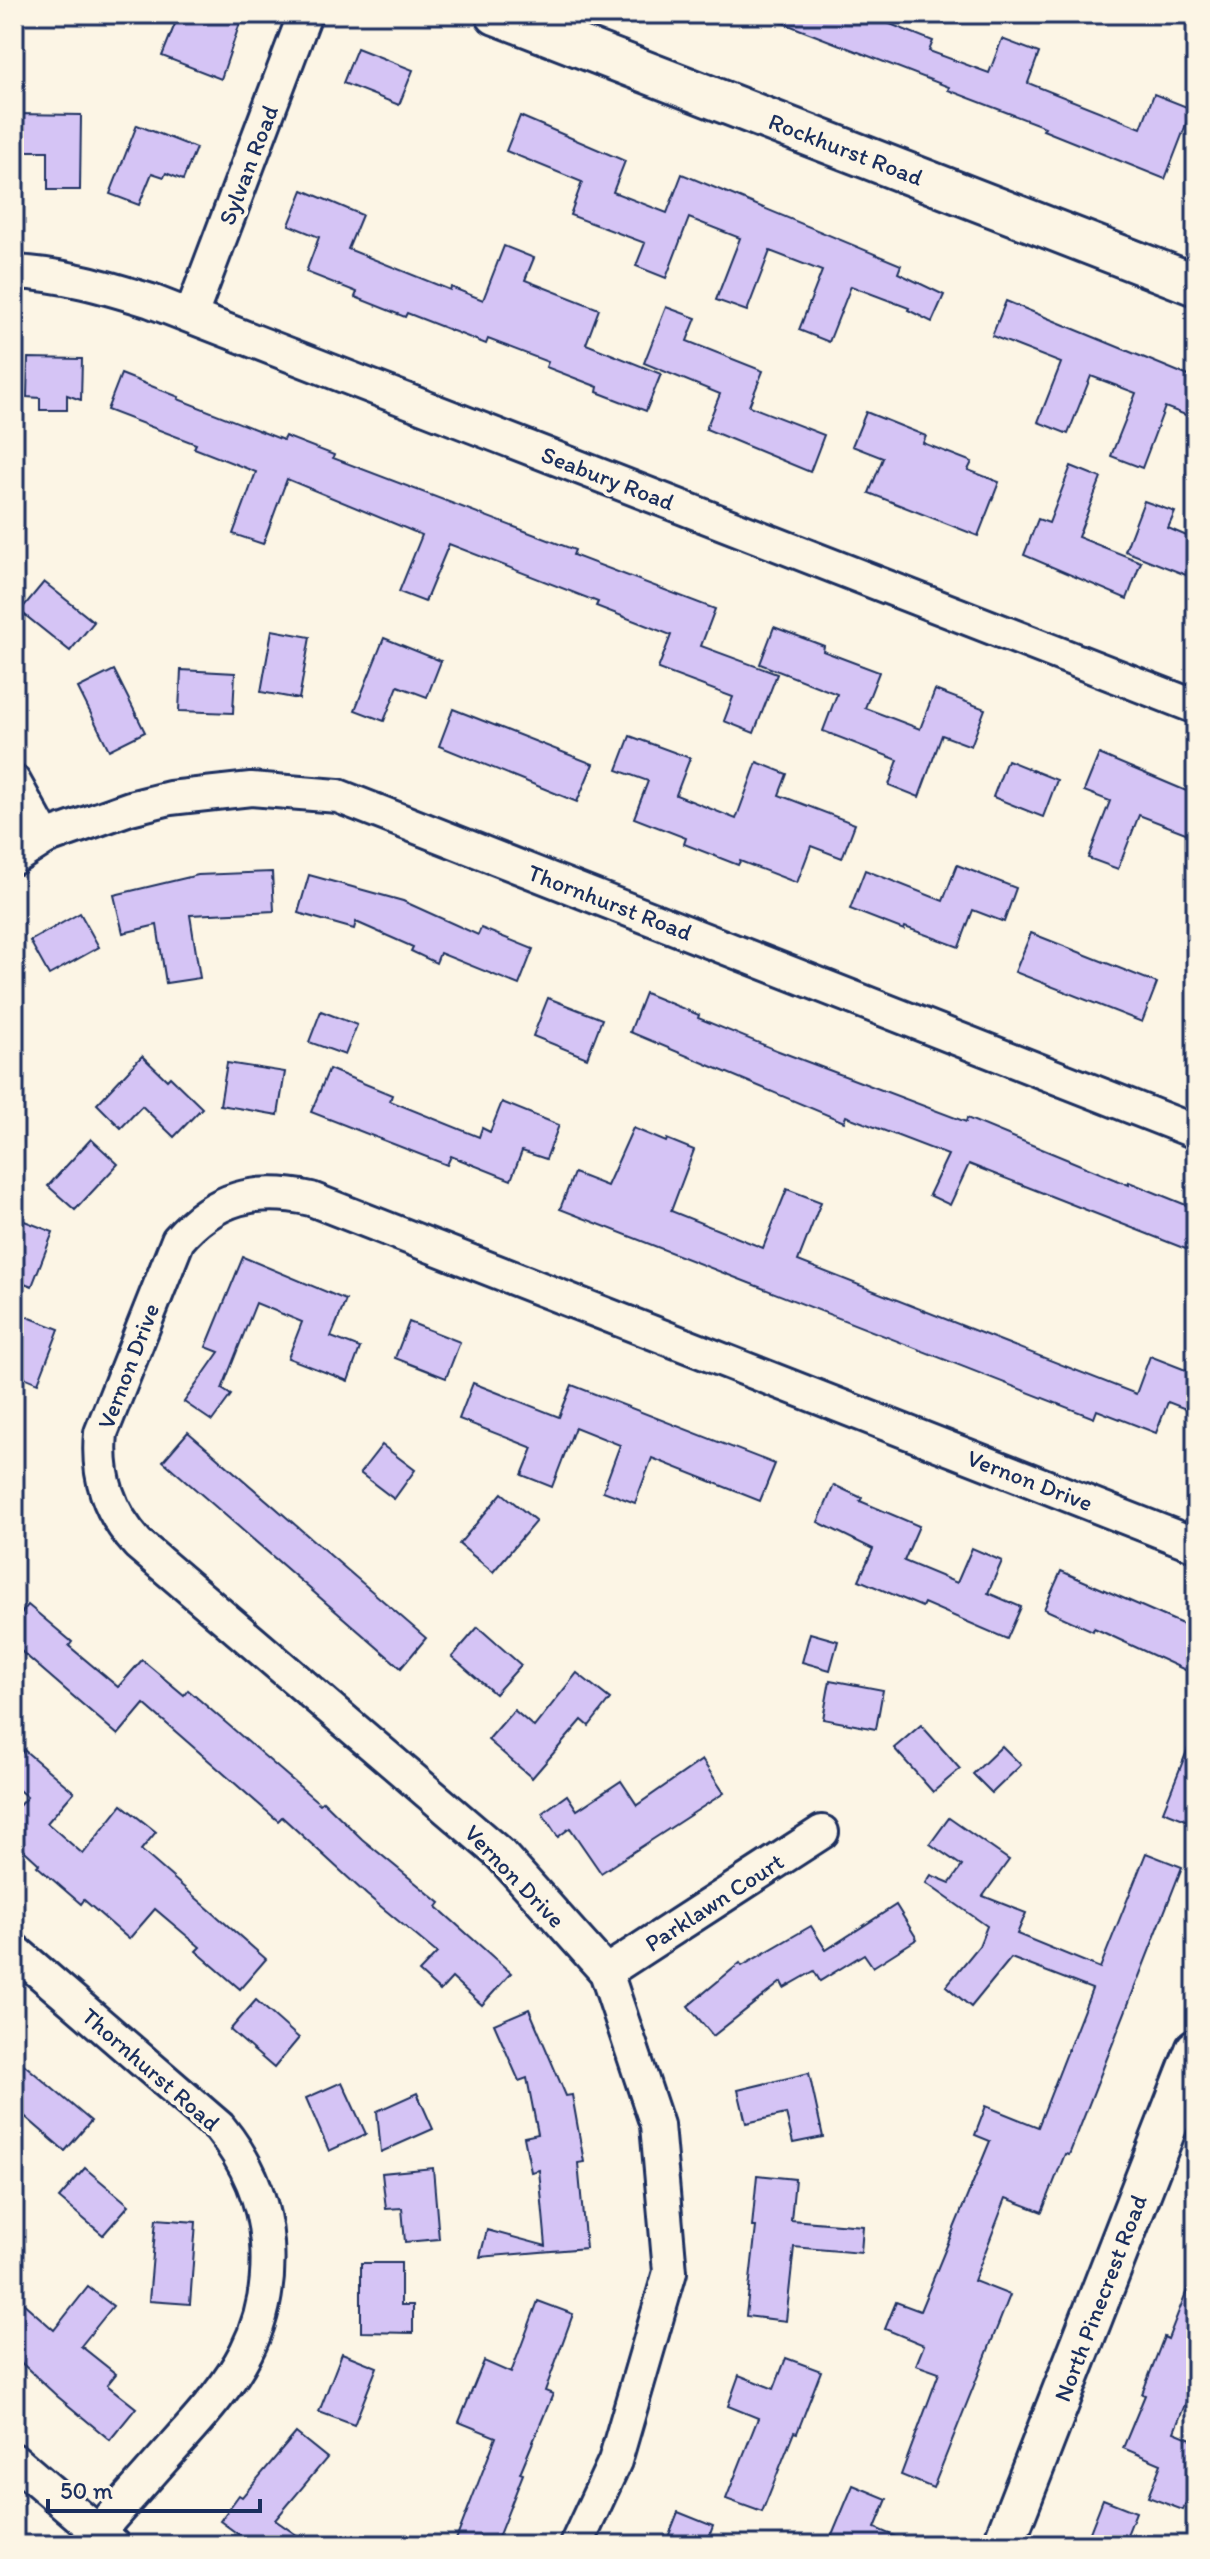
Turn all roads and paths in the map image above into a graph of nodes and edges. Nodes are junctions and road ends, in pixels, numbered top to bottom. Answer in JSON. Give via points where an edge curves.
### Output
{"nodes":[{"id":1,"x":305,"y":14,"type":"edge"},
{"id":2,"x":496,"y":14,"type":"edge"},
{"id":3,"x":14,"y":272,"type":"edge"},
{"id":4,"x":1196,"y":285,"type":"edge"},
{"id":5,"x":191,"y":315,"type":"junction"},
{"id":6,"x":1196,"y":707,"type":"edge"},
{"id":7,"x":14,"y":782,"type":"edge"},
{"id":8,"x":45,"y":838,"type":"junction"},
{"id":9,"x":14,"y":858,"type":"edge"},
{"id":10,"x":1196,"y":1132,"type":"edge"},
{"id":11,"x":1196,"y":1545,"type":"edge"},
{"id":12,"x":822,"y":1832,"type":"dead end"},
{"id":13,"x":14,"y":1950,"type":"edge"},
{"id":14,"x":606,"y":1972,"type":"junction"},
{"id":15,"x":1196,"y":2050,"type":"edge"},
{"id":16,"x":14,"y":2460,"type":"edge"},
{"id":17,"x":106,"y":2538,"type":"edge"},
{"id":18,"x":576,"y":2545,"type":"edge"},
{"id":19,"x":1003,"y":2545,"type":"edge"}],
"edges":[{"from":1,"to":5,"type":"street","name":"Sylvan Road"},
{"from":2,"to":4,"type":"street","name":"Rockhurst Road"},
{"from":3,"to":5,"type":"street","name":"Seabury Road","via":[[76,279]]},
{"from":5,"to":6,"type":"street","name":"Seabury Road"},
{"from":7,"to":8,"type":"street"},
{"from":8,"to":9,"type":"street","name":"Thornhurst Road"},
{"from":8,"to":10,"type":"street","name":"Thornhurst Road","via":[[130,808],[211,792],[251,789],[338,796]]},
{"from":11,"to":14,"type":"street","name":"Vernon Drive","via":[[311,1199],[254,1195],[214,1208],[193,1223],[178,1240],[101,1433],[103,1485],[114,1511],[138,1544],[500,1854]]},
{"from":12,"to":14,"type":"street","name":"Parklawn Court"},
{"from":13,"to":17,"type":"street","name":"Thornhurst Road","via":[[219,2127],[242,2159],[266,2233],[267,2291],[244,2361]]},
{"from":14,"to":18,"type":"street","name":"Vernon Drive","via":[[657,2125],[670,2272],[615,2461]]},
{"from":15,"to":19,"type":"street","name":"North Pinecrest Road"},
{"from":16,"to":17,"type":"street"}]}
